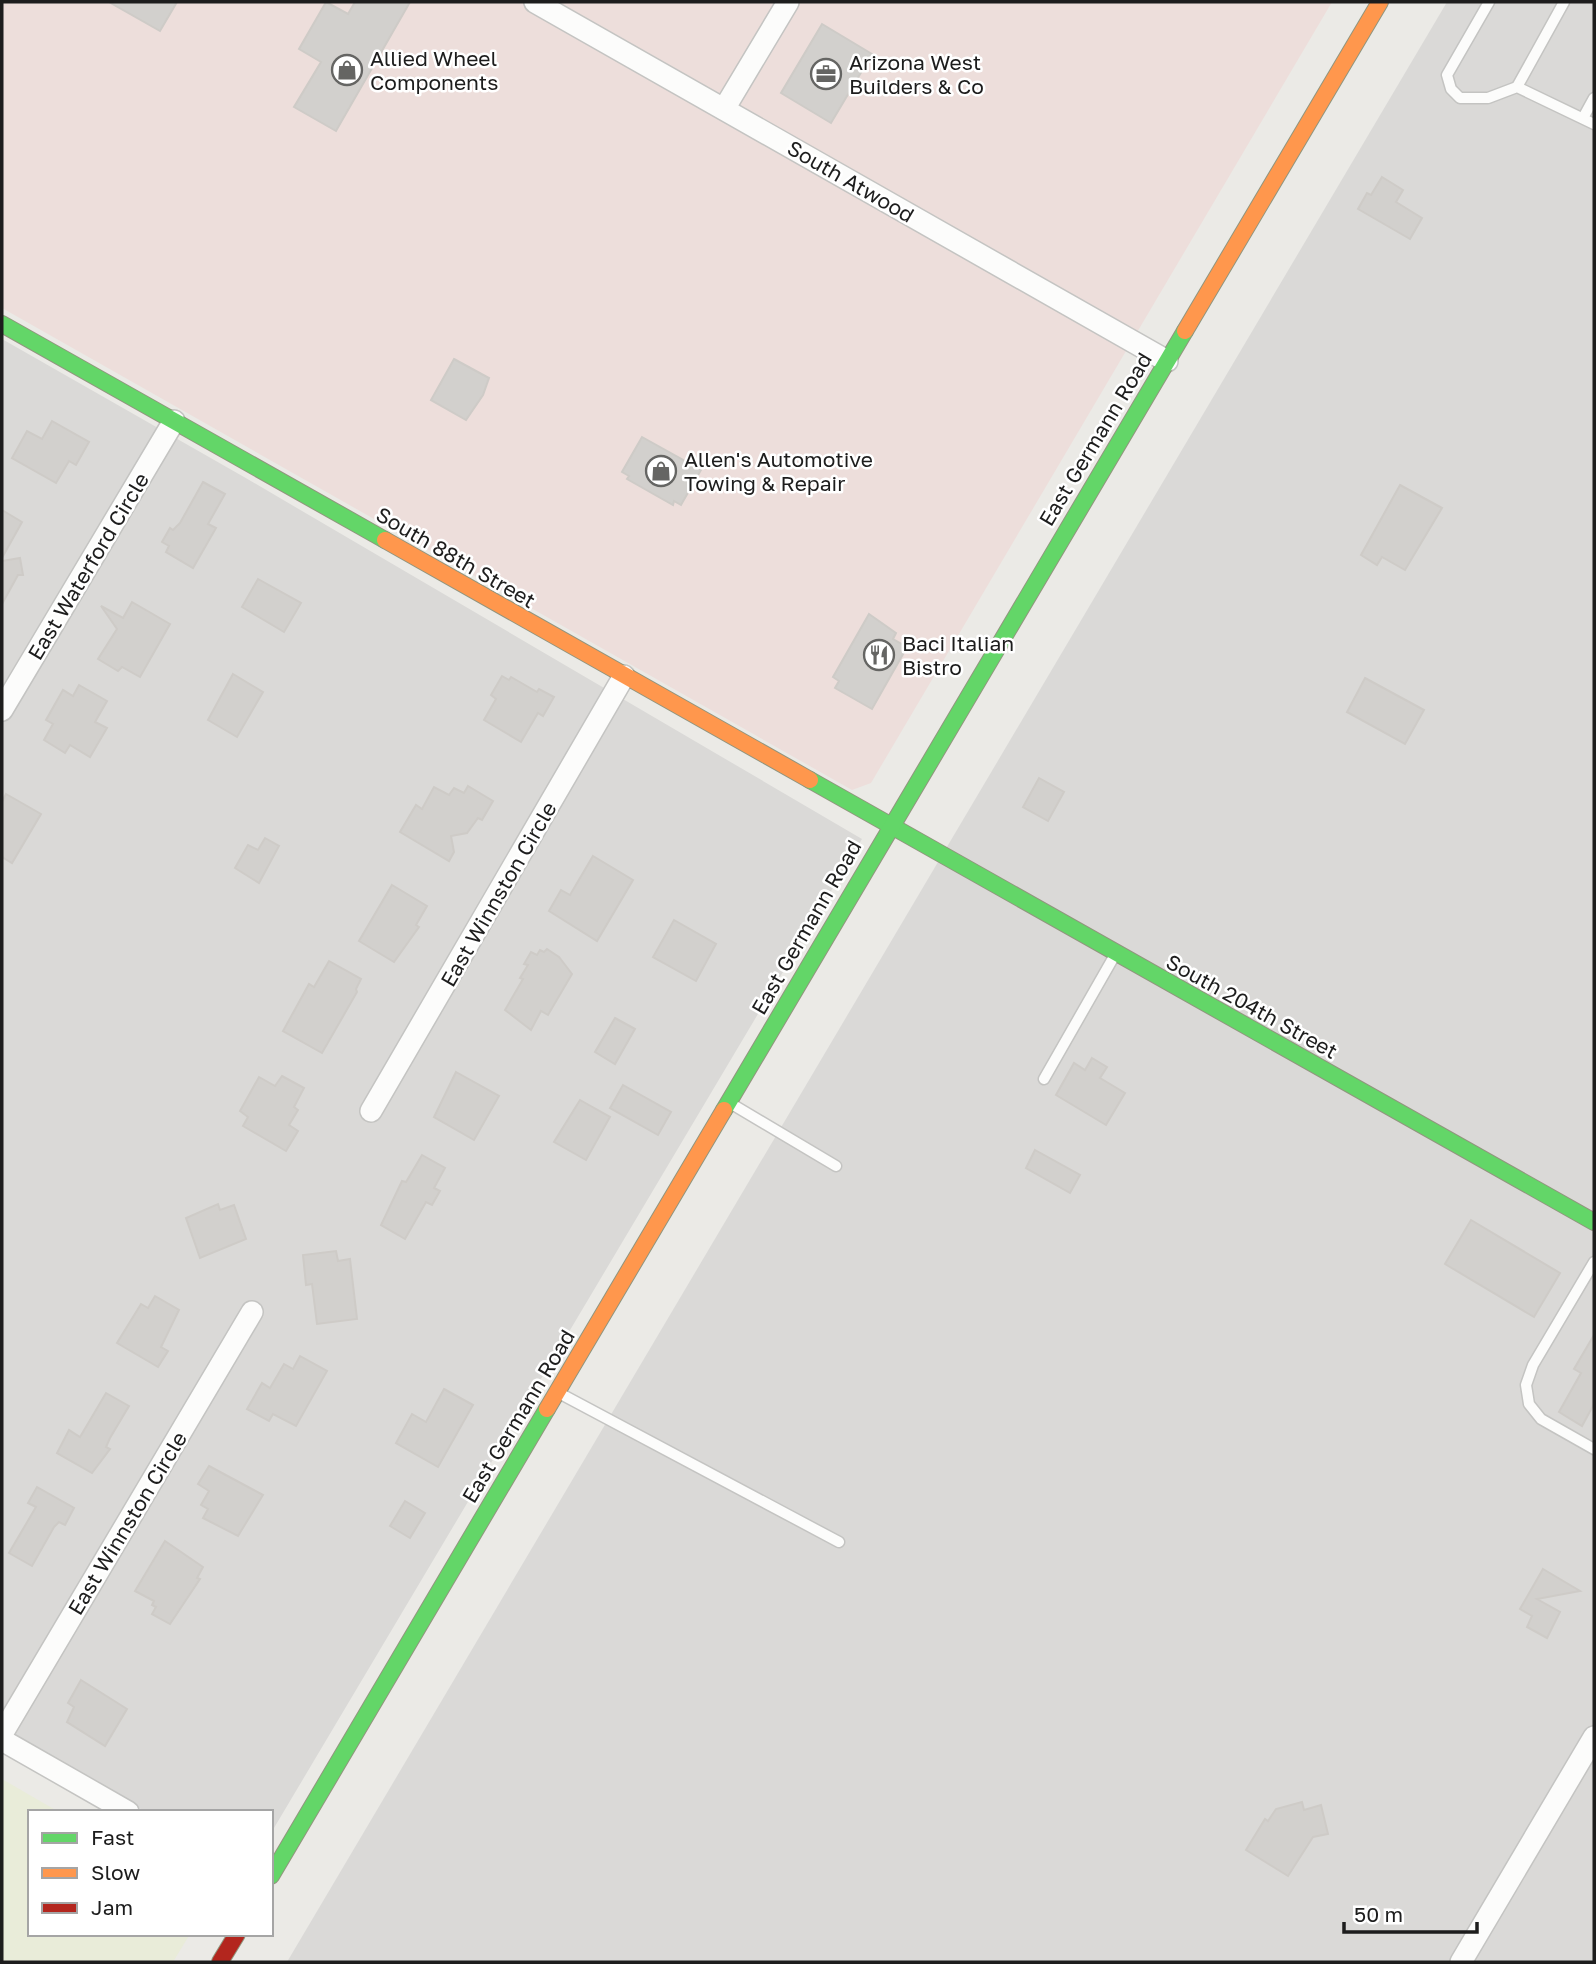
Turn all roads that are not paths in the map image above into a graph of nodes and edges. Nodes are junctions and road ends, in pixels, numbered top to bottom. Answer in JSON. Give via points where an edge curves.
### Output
{"nodes":[{"id":1,"x":535,"y":2,"type":"edge"},
{"id":2,"x":788,"y":2,"type":"edge"},
{"id":3,"x":1380,"y":2,"type":"edge"},
{"id":4,"x":1489,"y":2,"type":"edge"},
{"id":5,"x":1564,"y":2,"type":"edge"},
{"id":6,"x":1517,"y":87,"type":"junction"},
{"id":7,"x":1594,"y":98,"type":"edge"},
{"id":8,"x":724,"y":109,"type":"junction"},
{"id":9,"x":1583,"y":118,"type":"junction"},
{"id":10,"x":1594,"y":124,"type":"edge"},
{"id":11,"x":2,"y":324,"type":"edge"},
{"id":12,"x":1167,"y":361,"type":"junction"},
{"id":13,"x":174,"y":421,"type":"junction"},
{"id":14,"x":624,"y":677,"type":"junction"},
{"id":15,"x":2,"y":710,"type":"edge"},
{"id":16,"x":890,"y":826,"type":"junction"},
{"id":17,"x":1116,"y":953,"type":"junction"},
{"id":18,"x":1044,"y":1079,"type":"dead end"},
{"id":19,"x":728,"y":1101,"type":"junction"},
{"id":20,"x":371,"y":1111,"type":"dead end"},
{"id":21,"x":836,"y":1166,"type":"dead end"},
{"id":22,"x":1594,"y":1222,"type":"edge"},
{"id":23,"x":1594,"y":1262,"type":"edge"},
{"id":24,"x":252,"y":1312,"type":"dead end"},
{"id":25,"x":557,"y":1392,"type":"junction"},
{"id":26,"x":1594,"y":1449,"type":"edge"},
{"id":27,"x":839,"y":1542,"type":"dead end"},
{"id":28,"x":2,"y":1734,"type":"edge"},
{"id":29,"x":1594,"y":1737,"type":"edge"},
{"id":30,"x":2,"y":1740,"type":"edge"},
{"id":31,"x":124,"y":1810,"type":"edge"},
{"id":32,"x":273,"y":1872,"type":"edge"},
{"id":33,"x":236,"y":1936,"type":"edge"},
{"id":34,"x":220,"y":1962,"type":"edge"},
{"id":35,"x":1461,"y":1962,"type":"edge"}],
"edges":[{"from":1,"to":8,"type":"street","name":"South Atwood"},
{"from":2,"to":8,"type":"street"},
{"from":3,"to":12,"type":"street","name":"East Germann Road"},
{"from":4,"to":6,"type":"lane","via":[[1447,75],[1451,89],[1460,98],[1488,98]]},
{"from":5,"to":6,"type":"lane"},
{"from":6,"to":9,"type":"lane"},
{"from":7,"to":9,"type":"lane"},
{"from":8,"to":12,"type":"street","name":"South Atwood"},
{"from":9,"to":10,"type":"lane"},
{"from":11,"to":13,"type":"street","name":"South 88th Street"},
{"from":12,"to":16,"type":"street","name":"East Germann Road"},
{"from":13,"to":14,"type":"street","name":"South 88th Street"},
{"from":13,"to":15,"type":"street","name":"East Waterford Circle"},
{"from":14,"to":16,"type":"street","name":"South 88th Street"},
{"from":14,"to":20,"type":"street","name":"East Winnston Circle"},
{"from":16,"to":17,"type":"street","name":"South 204th Street"},
{"from":16,"to":19,"type":"street","name":"East Germann Road"},
{"from":17,"to":18,"type":"lane"},
{"from":17,"to":22,"type":"street","name":"South 204th Street"},
{"from":19,"to":21,"type":"lane"},
{"from":19,"to":25,"type":"street","name":"East Germann Road"},
{"from":23,"to":26,"type":"lane","via":[[1533,1365],[1526,1385],[1529,1404],[1541,1419]]},
{"from":24,"to":28,"type":"street","name":"East Winnston Circle"},
{"from":25,"to":27,"type":"lane"},
{"from":25,"to":32,"type":"street","name":"East Germann Road"},
{"from":29,"to":35,"type":"street"},
{"from":30,"to":31,"type":"street"},
{"from":33,"to":34,"type":"street"}]}
